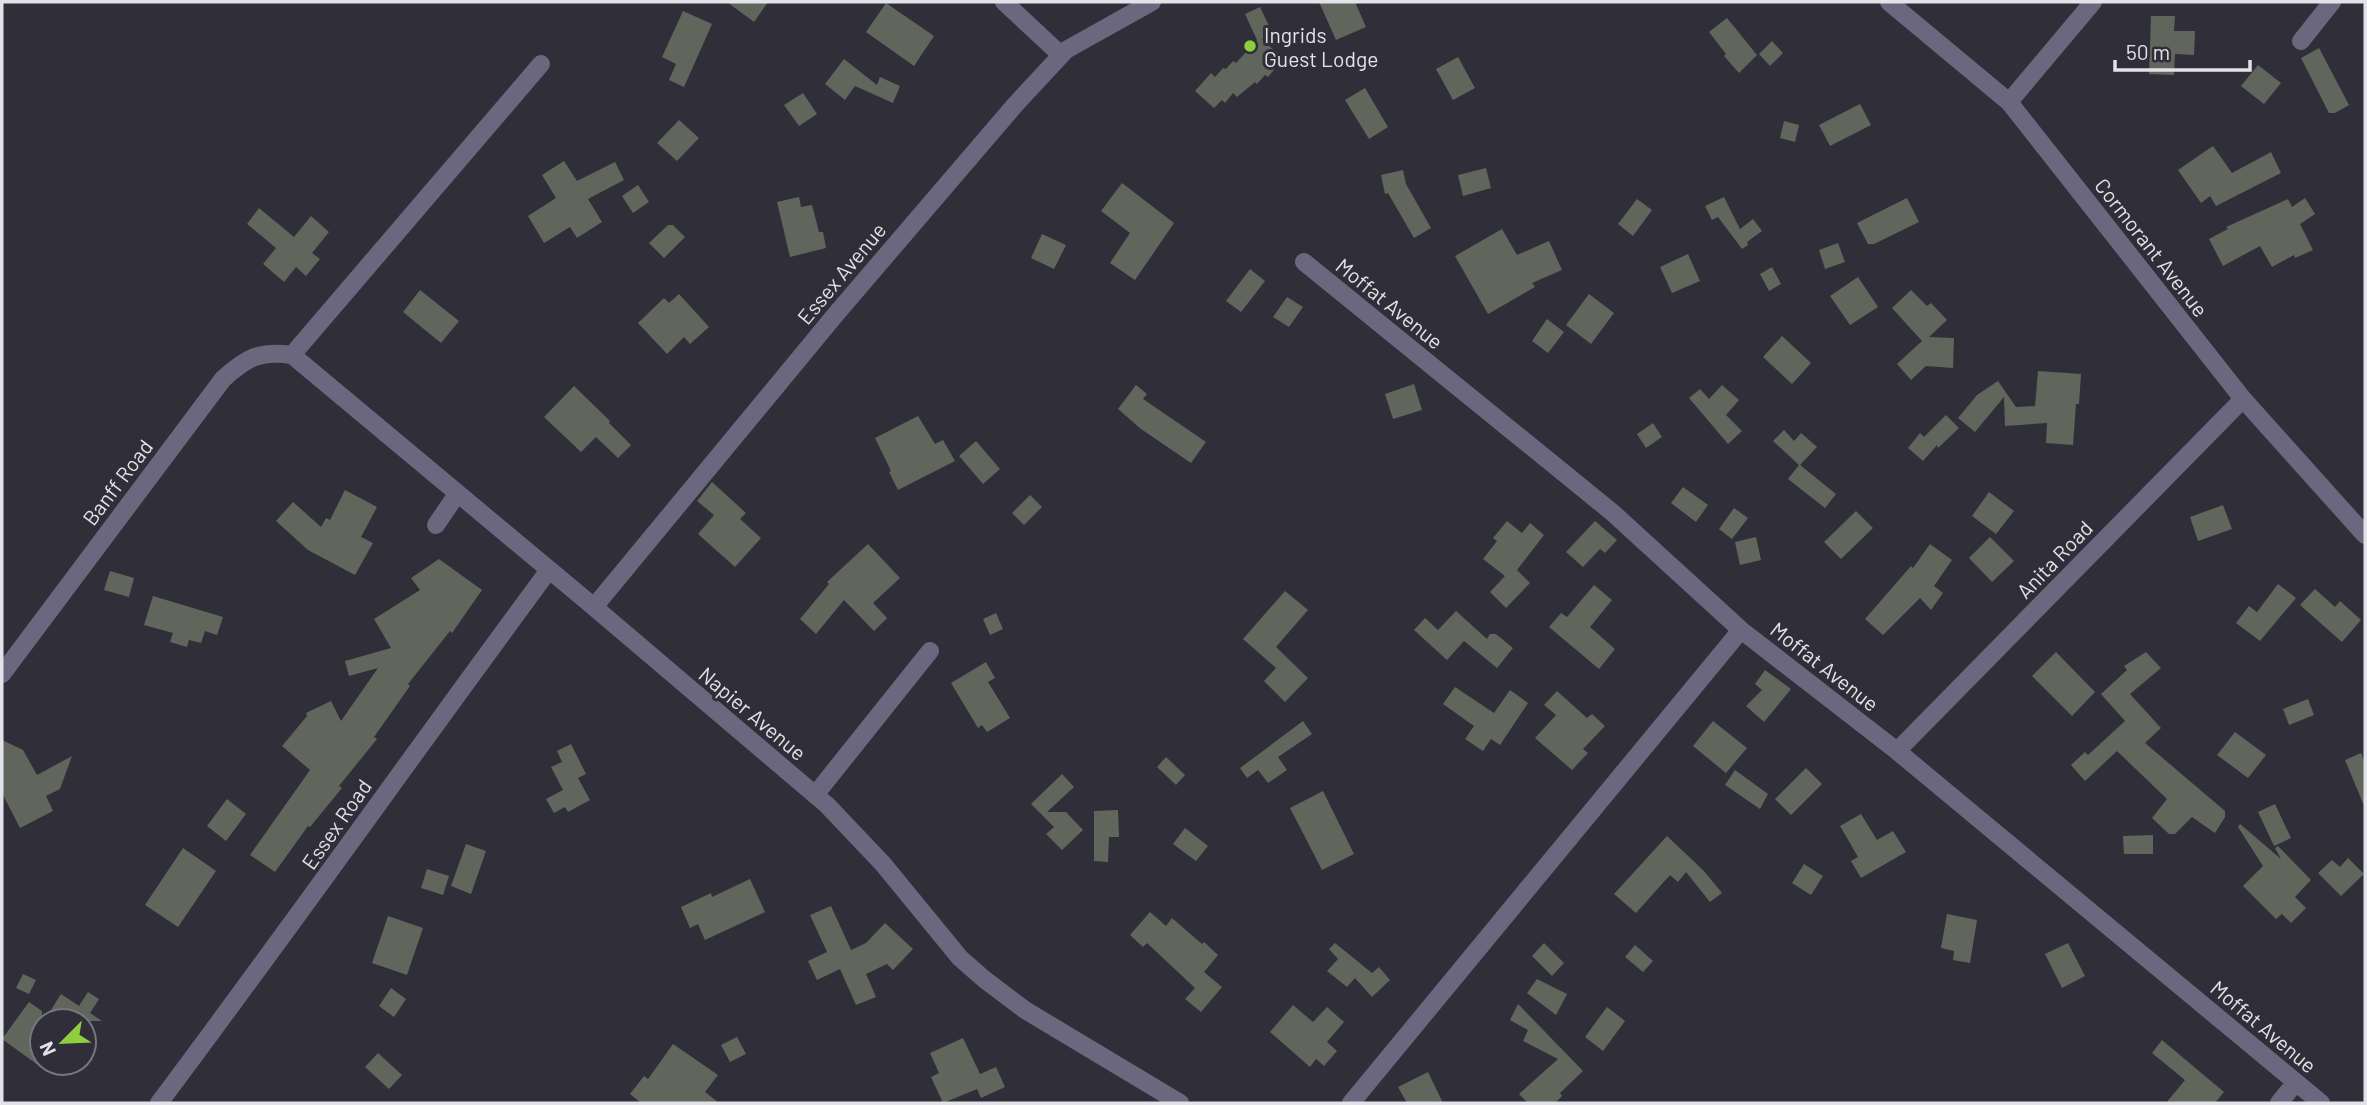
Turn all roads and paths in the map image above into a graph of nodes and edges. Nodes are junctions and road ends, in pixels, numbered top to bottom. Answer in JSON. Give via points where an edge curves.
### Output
{"nodes":[{"id":1,"x":1004,"y":2,"type":"edge"},
{"id":2,"x":1152,"y":2,"type":"edge"},
{"id":3,"x":1889,"y":2,"type":"edge"},
{"id":4,"x":2093,"y":2,"type":"edge"},
{"id":5,"x":2332,"y":2,"type":"edge"},
{"id":6,"x":2301,"y":41,"type":"dead end"},
{"id":7,"x":1061,"y":55,"type":"junction"},
{"id":8,"x":541,"y":64,"type":"dead end"},
{"id":9,"x":2009,"y":102,"type":"junction"},
{"id":10,"x":1304,"y":262,"type":"dead end"},
{"id":11,"x":292,"y":355,"type":"junction"},
{"id":12,"x":2242,"y":398,"type":"junction"},
{"id":13,"x":457,"y":494,"type":"junction"},
{"id":14,"x":436,"y":525,"type":"dead end"},
{"id":15,"x":2365,"y":535,"type":"edge"},
{"id":16,"x":549,"y":570,"type":"junction"},
{"id":17,"x":594,"y":607,"type":"junction"},
{"id":18,"x":1741,"y":630,"type":"junction"},
{"id":19,"x":930,"y":651,"type":"dead end"},
{"id":20,"x":2,"y":674,"type":"edge"},
{"id":21,"x":1897,"y":751,"type":"junction"},
{"id":22,"x":815,"y":795,"type":"junction"},
{"id":23,"x":2296,"y":1082,"type":"junction"},
{"id":24,"x":159,"y":1103,"type":"edge"},
{"id":25,"x":1180,"y":1103,"type":"edge"},
{"id":26,"x":1351,"y":1103,"type":"edge"},
{"id":27,"x":2279,"y":1103,"type":"edge"},
{"id":28,"x":2321,"y":1103,"type":"edge"}],
"edges":[{"from":1,"to":7,"type":"street"},
{"from":2,"to":7,"type":"street","name":"Essex Avenue"},
{"from":3,"to":9,"type":"street","name":"Cormorant Avenue"},
{"from":4,"to":9,"type":"street"},
{"from":5,"to":6,"type":"street"},
{"from":7,"to":17,"type":"street","name":"Essex Avenue","via":[[836,314]]},
{"from":8,"to":11,"type":"street"},
{"from":9,"to":12,"type":"street","name":"Cormorant Avenue"},
{"from":10,"to":18,"type":"street","name":"Moffat Avenue","via":[[1613,513]]},
{"from":11,"to":13,"type":"street","name":"Napier Avenue"},
{"from":11,"to":20,"type":"street","name":"Banff Road","via":[[251,357],[223,379]]},
{"from":12,"to":15,"type":"street","name":"Cormorant Avenue"},
{"from":12,"to":21,"type":"street","name":"Anita Road"},
{"from":13,"to":14,"type":"street"},
{"from":13,"to":16,"type":"street","name":"Napier Avenue"},
{"from":16,"to":17,"type":"street","name":"Napier Avenue"},
{"from":16,"to":24,"type":"street","name":"Essex Road"},
{"from":17,"to":22,"type":"street","name":"Napier Avenue"},
{"from":18,"to":21,"type":"street","name":"Moffat Avenue"},
{"from":18,"to":26,"type":"street"},
{"from":19,"to":22,"type":"street"},
{"from":21,"to":23,"type":"street","name":"Moffat Avenue"},
{"from":22,"to":25,"type":"street","name":"Napier Avenue","via":[[984,979],[1025,1010]]},
{"from":23,"to":27,"type":"street"},
{"from":23,"to":28,"type":"street","name":"Moffat Avenue"}]}
